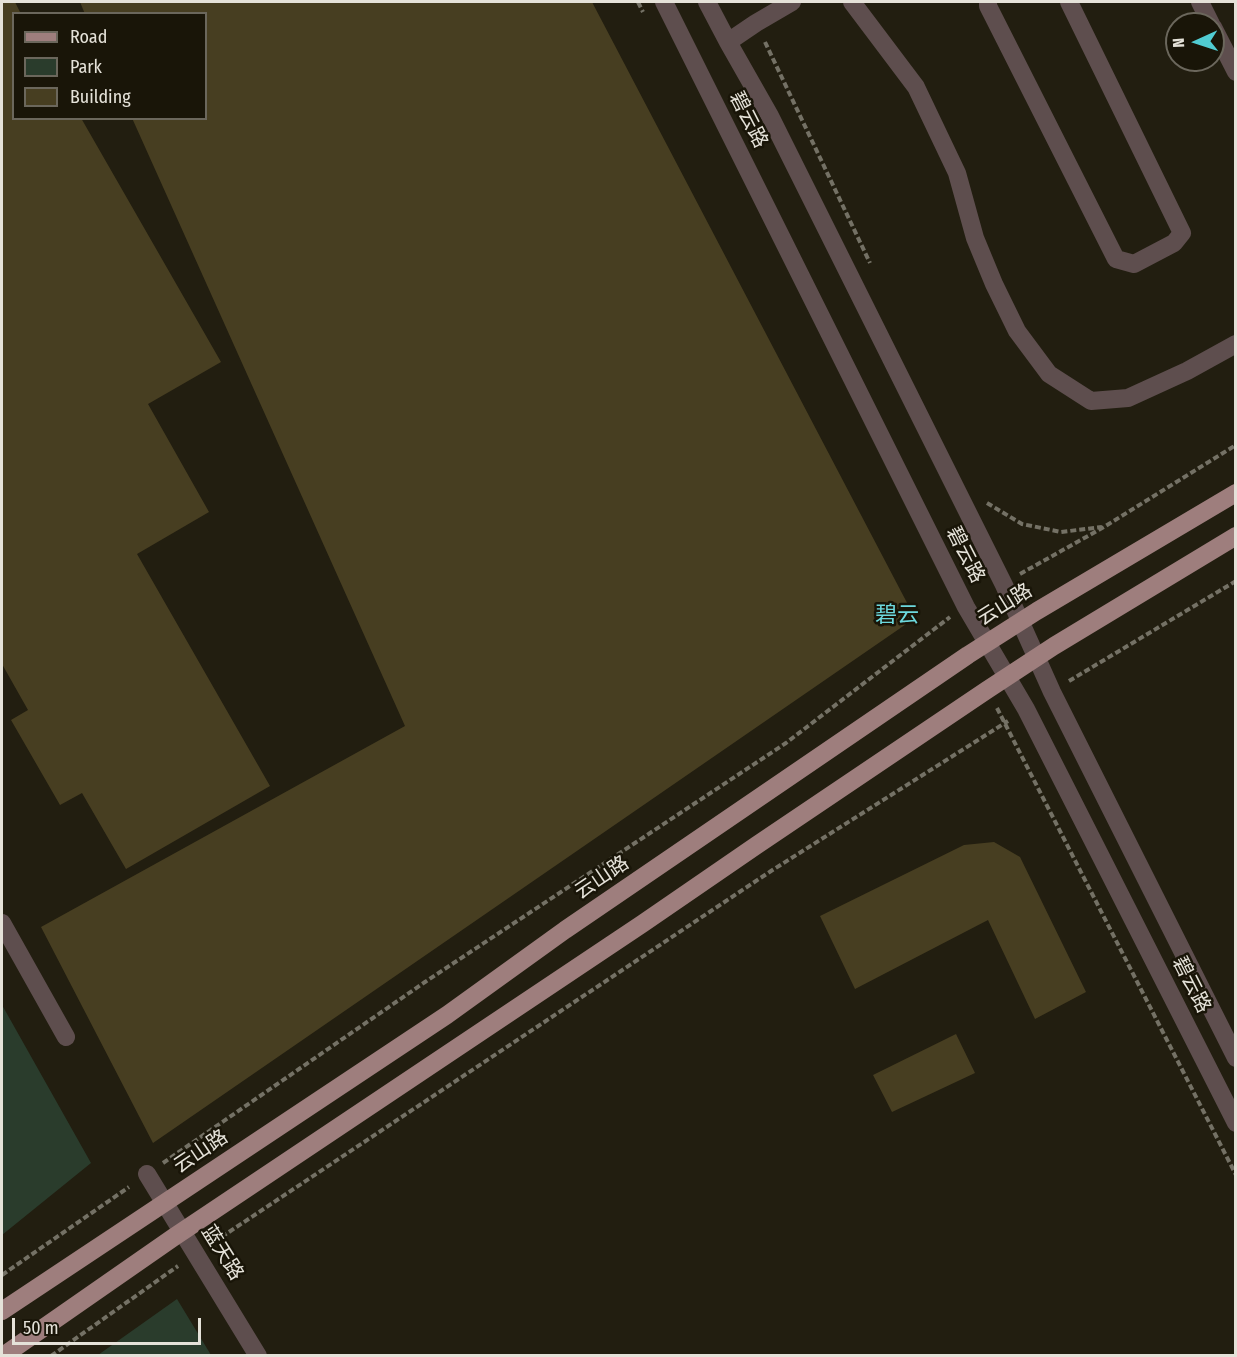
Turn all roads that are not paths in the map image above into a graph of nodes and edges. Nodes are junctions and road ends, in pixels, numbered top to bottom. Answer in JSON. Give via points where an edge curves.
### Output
{"nodes":[{"id":1,"x":663,"y":2,"type":"edge"},
{"id":2,"x":707,"y":2,"type":"edge"},
{"id":3,"x":792,"y":2,"type":"edge"},
{"id":4,"x":852,"y":2,"type":"edge"},
{"id":5,"x":988,"y":2,"type":"edge"},
{"id":6,"x":1070,"y":2,"type":"edge"},
{"id":7,"x":728,"y":42,"type":"junction"},
{"id":8,"x":1225,"y":51,"type":"edge"},
{"id":9,"x":1236,"y":72,"type":"edge"},
{"id":10,"x":1236,"y":344,"type":"edge"},
{"id":11,"x":1236,"y":493,"type":"edge"},
{"id":12,"x":1236,"y":536,"type":"edge"},
{"id":13,"x":1020,"y":621,"type":"junction"},
{"id":14,"x":987,"y":643,"type":"junction"},
{"id":15,"x":1037,"y":658,"type":"junction"},
{"id":16,"x":1008,"y":677,"type":"junction"},
{"id":17,"x":2,"y":923,"type":"edge"},
{"id":18,"x":66,"y":1037,"type":"dead end"},
{"id":19,"x":1236,"y":1058,"type":"edge"},
{"id":20,"x":1236,"y":1123,"type":"edge"},
{"id":21,"x":147,"y":1174,"type":"road end"},
{"id":22,"x":164,"y":1204,"type":"junction"},
{"id":23,"x":183,"y":1232,"type":"junction"},
{"id":24,"x":2,"y":1311,"type":"edge"},
{"id":25,"x":3,"y":1356,"type":"edge"},
{"id":26,"x":258,"y":1356,"type":"edge"}],
"edges":[{"from":1,"to":14,"type":"street","name":"碧云路"},
{"from":2,"to":7,"type":"street","name":"碧云路"},
{"from":3,"to":7,"type":"street"},
{"from":4,"to":10,"type":"street","via":[[916,87],[957,173],[975,238],[994,284],[1017,331],[1048,374],[1091,401],[1128,398]]},
{"from":5,"to":6,"type":"street","via":[[1116,259],[1134,264],[1174,243],[1182,233]]},
{"from":7,"to":13,"type":"street","name":"碧云路","via":[[770,116]]},
{"from":8,"to":9,"type":"street"},
{"from":11,"to":13,"type":"main road","name":"云山路"},
{"from":12,"to":15,"type":"main road"},
{"from":13,"to":14,"type":"main road","name":"云山路"},
{"from":13,"to":15,"type":"street","name":"碧云路"},
{"from":14,"to":16,"type":"street","name":"碧云路"},
{"from":14,"to":22,"type":"main road","name":"云山路","via":[[565,930],[447,1015]]},
{"from":15,"to":16,"type":"main road"},
{"from":15,"to":19,"type":"street","name":"碧云路"},
{"from":16,"to":20,"type":"street","name":"碧云路"},
{"from":16,"to":23,"type":"main road"},
{"from":17,"to":18,"type":"street"},
{"from":21,"to":22,"type":"street","name":"蓝天路"},
{"from":22,"to":23,"type":"street","name":"蓝天路"},
{"from":22,"to":24,"type":"main road","name":"云山路"},
{"from":23,"to":25,"type":"main road"},
{"from":23,"to":26,"type":"street","name":"蓝天路"}]}
